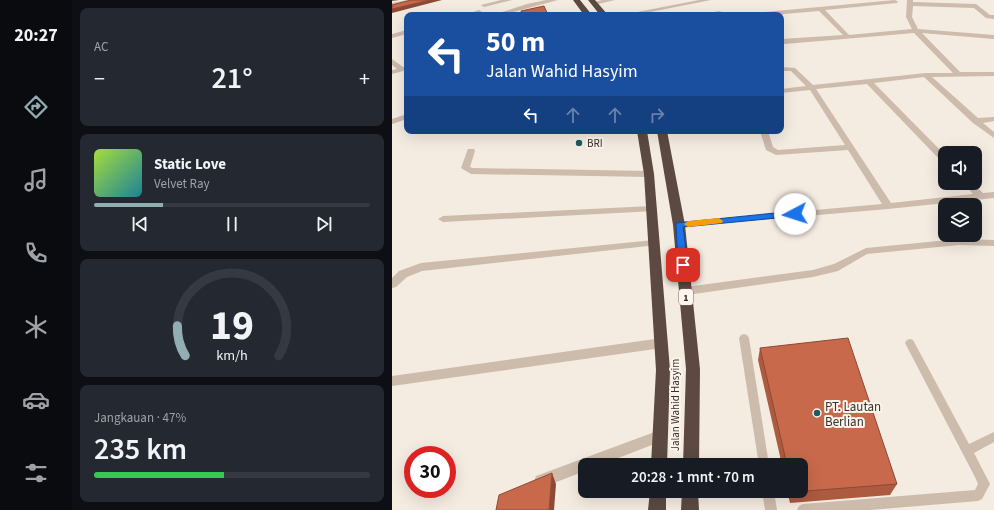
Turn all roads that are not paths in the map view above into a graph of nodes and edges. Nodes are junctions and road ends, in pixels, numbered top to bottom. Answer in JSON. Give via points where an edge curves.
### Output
{"nodes":[{"id":1,"x":414,"y":0,"type":"edge"},
{"id":2,"x":509,"y":0,"type":"edge"},
{"id":3,"x":555,"y":0,"type":"edge"},
{"id":4,"x":576,"y":0,"type":"edge"},
{"id":5,"x":612,"y":0,"type":"edge"},
{"id":6,"x":708,"y":0,"type":"edge"},
{"id":7,"x":593,"y":2,"type":"edge"},
{"id":8,"x":895,"y":2,"type":"dead end"},
{"id":9,"x":910,"y":2,"type":"edge"},
{"id":10,"x":392,"y":5,"type":"edge"},
{"id":11,"x":484,"y":5,"type":"dead end"},
{"id":12,"x":820,"y":8,"type":"junction"},
{"id":13,"x":506,"y":12,"type":"edge"},
{"id":14,"x":586,"y":12,"type":"edge"},
{"id":15,"x":601,"y":12,"type":"edge"},
{"id":16,"x":642,"y":12,"type":"edge"},
{"id":17,"x":782,"y":12,"type":"edge"},
{"id":18,"x":994,"y":17,"type":"edge"},
{"id":19,"x":916,"y":31,"type":"junction"},
{"id":20,"x":404,"y":33,"type":"edge"},
{"id":21,"x":392,"y":36,"type":"edge"},
{"id":22,"x":847,"y":36,"type":"junction"},
{"id":23,"x":994,"y":36,"type":"edge"},
{"id":24,"x":784,"y":42,"type":"edge"},
{"id":25,"x":392,"y":61,"type":"edge"},
{"id":26,"x":404,"y":69,"type":"edge"},
{"id":27,"x":784,"y":69,"type":"edge"},
{"id":28,"x":392,"y":72,"type":"edge"},
{"id":29,"x":957,"y":73,"type":"junction"},
{"id":30,"x":926,"y":74,"type":"junction"},
{"id":31,"x":994,"y":74,"type":"edge"},
{"id":32,"x":868,"y":81,"type":"junction"},
{"id":33,"x":812,"y":88,"type":"junction"},
{"id":34,"x":784,"y":91,"type":"edge"},
{"id":35,"x":404,"y":117,"type":"edge"},
{"id":36,"x":994,"y":119,"type":"edge"},
{"id":37,"x":976,"y":121,"type":"junction"},
{"id":38,"x":392,"y":122,"type":"edge"},
{"id":39,"x":642,"y":134,"type":"edge"},
{"id":40,"x":663,"y":134,"type":"edge"},
{"id":41,"x":765,"y":134,"type":"edge"},
{"id":42,"x":994,"y":136,"type":"edge"},
{"id":43,"x":849,"y":147,"type":"junction"},
{"id":44,"x":471,"y":151,"type":"dead end"},
{"id":45,"x":938,"y":153,"type":"edge"},
{"id":46,"x":649,"y":174,"type":"junction"},
{"id":47,"x":974,"y":190,"type":"edge"},
{"id":48,"x":994,"y":195,"type":"edge"},
{"id":49,"x":980,"y":196,"type":"junction"},
{"id":50,"x":888,"y":206,"type":"junction"},
{"id":51,"x":652,"y":209,"type":"junction"},
{"id":52,"x":443,"y":218,"type":"dead end"},
{"id":53,"x":679,"y":225,"type":"junction"},
{"id":54,"x":654,"y":243,"type":"junction"},
{"id":55,"x":994,"y":243,"type":"edge"},
{"id":56,"x":392,"y":284,"type":"edge"},
{"id":57,"x":686,"y":292,"type":"junction"},
{"id":58,"x":744,"y":338,"type":"dead end"},
{"id":59,"x":662,"y":343,"type":"junction"},
{"id":60,"x":910,"y":344,"type":"dead end"},
{"id":61,"x":392,"y":381,"type":"edge"},
{"id":62,"x":660,"y":436,"type":"junction"},
{"id":63,"x":994,"y":436,"type":"edge"},
{"id":64,"x":967,"y":451,"type":"junction"},
{"id":65,"x":659,"y":458,"type":"edge"},
{"id":66,"x":691,"y":458,"type":"edge"},
{"id":67,"x":763,"y":458,"type":"edge"},
{"id":68,"x":528,"y":486,"type":"edge"},
{"id":69,"x":658,"y":498,"type":"edge"},
{"id":70,"x":690,"y":498,"type":"edge"},
{"id":71,"x":769,"y":498,"type":"edge"},
{"id":72,"x":657,"y":510,"type":"edge"},
{"id":73,"x":690,"y":510,"type":"edge"},
{"id":74,"x":771,"y":510,"type":"edge"},
{"id":75,"x":803,"y":510,"type":"edge"}],
"edges":[{"from":1,"to":10,"type":"street"},
{"from":2,"to":11,"type":"street"},
{"from":3,"to":13,"type":"street"},
{"from":4,"to":14,"type":"highway"},
{"from":5,"to":7,"type":"street"},
{"from":6,"to":16,"type":"street"},
{"from":7,"to":15,"type":"highway"},
{"from":8,"to":12,"type":"street"},
{"from":9,"to":18,"type":"street","via":[[976,6],[988,16]]},
{"from":9,"to":19,"type":"street","via":[[909,17]]},
{"from":12,"to":17,"type":"street"},
{"from":12,"to":22,"type":"street"},
{"from":19,"to":22,"type":"street"},
{"from":19,"to":23,"type":"street"},
{"from":19,"to":29,"type":"street"},
{"from":20,"to":21,"type":"street"},
{"from":22,"to":24,"type":"street"},
{"from":25,"to":26,"type":"street"},
{"from":26,"to":28,"type":"street"},
{"from":27,"to":33,"type":"street","via":[[793,69]]},
{"from":29,"to":30,"type":"street"},
{"from":29,"to":31,"type":"street"},
{"from":30,"to":32,"type":"street"},
{"from":30,"to":37,"type":"street"},
{"from":32,"to":33,"type":"street"},
{"from":32,"to":45,"type":"street"},
{"from":33,"to":34,"type":"street"},
{"from":33,"to":43,"type":"street"},
{"from":35,"to":38,"type":"street"},
{"from":36,"to":37,"type":"street"},
{"from":37,"to":42,"type":"street"},
{"from":39,"to":46,"type":"highway","name":"Jalan Wahid Hasyim"},
{"from":40,"to":53,"type":"highway","name":"Jalan Wahid Hasyim","number":"1"},
{"from":41,"to":43,"type":"street","via":[[769,148],[776,153]]},
{"from":43,"to":50,"type":"street"},
{"from":44,"to":46,"type":"street","via":[[465,167],[471,171]]},
{"from":46,"to":51,"type":"highway","name":"Jalan Wahid Hasyim"},
{"from":47,"to":49,"type":"street"},
{"from":48,"to":49,"type":"street"},
{"from":49,"to":50,"type":"street"},
{"from":50,"to":53,"type":"street"},
{"from":51,"to":52,"type":"street"},
{"from":51,"to":54,"type":"highway","name":"Jalan Wahid Hasyim"},
{"from":53,"to":57,"type":"highway","name":"Jalan Wahid Hasyim","number":"1"},
{"from":54,"to":56,"type":"street","via":[[421,268],[403,274]]},
{"from":54,"to":59,"type":"highway","name":"Jalan Wahid Hasyim"},
{"from":55,"to":57,"type":"street","via":[[959,242],[866,251],[834,268]]},
{"from":57,"to":66,"type":"highway","name":"Jalan Wahid Hasyim","number":"1","via":[[693,369]]},
{"from":58,"to":67,"type":"lane"},
{"from":59,"to":61,"type":"street"},
{"from":59,"to":62,"type":"highway","name":"Jalan Wahid Hasyim"},
{"from":60,"to":64,"type":"lane"},
{"from":62,"to":65,"type":"highway","name":"Jalan Wahid Hasyim"},
{"from":62,"to":68,"type":"street"},
{"from":63,"to":64,"type":"lane"},
{"from":64,"to":75,"type":"lane","via":[[984,484],[978,495]]},
{"from":69,"to":72,"type":"highway"},
{"from":70,"to":73,"type":"highway"},
{"from":71,"to":74,"type":"lane"}]}
